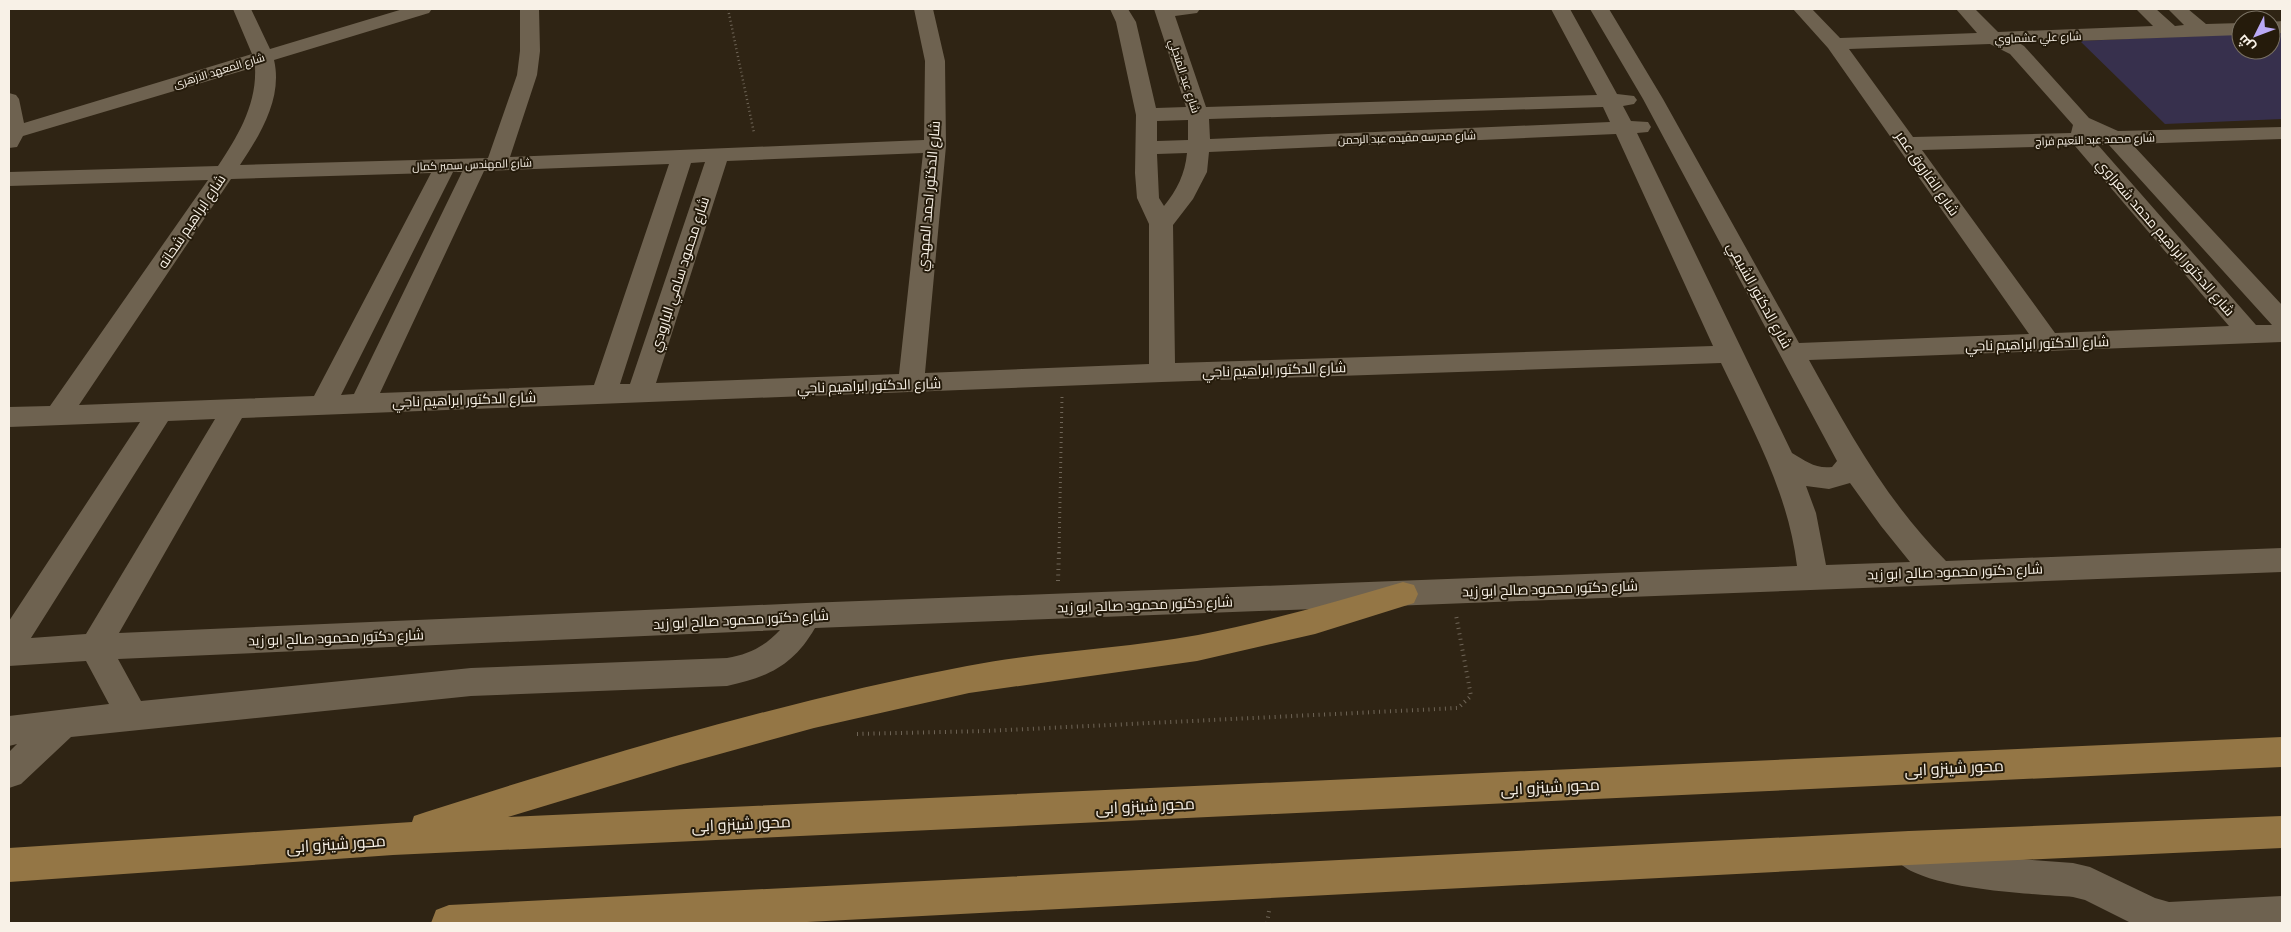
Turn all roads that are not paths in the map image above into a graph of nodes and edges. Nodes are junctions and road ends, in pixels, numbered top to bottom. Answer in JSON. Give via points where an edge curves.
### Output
{"nodes":[{"id":1,"x":242,"y":9,"type":"edge"},
{"id":2,"x":422,"y":9,"type":"edge"},
{"id":3,"x":529,"y":9,"type":"edge"},
{"id":4,"x":924,"y":9,"type":"edge"},
{"id":5,"x":1119,"y":9,"type":"edge"},
{"id":6,"x":1190,"y":9,"type":"edge"},
{"id":7,"x":1562,"y":9,"type":"edge"},
{"id":8,"x":1599,"y":9,"type":"edge"},
{"id":9,"x":1802,"y":9,"type":"edge"},
{"id":10,"x":1965,"y":9,"type":"edge"},
{"id":11,"x":2145,"y":9,"type":"edge"},
{"id":12,"x":2177,"y":9,"type":"edge"},
{"id":13,"x":1163,"y":10,"type":"edge"},
{"id":14,"x":1997,"y":16,"type":"dead end"},
{"id":15,"x":2231,"y":30,"type":"edge"},
{"id":16,"x":2202,"y":31,"type":"junction"},
{"id":17,"x":2171,"y":32,"type":"junction"},
{"id":18,"x":1993,"y":38,"type":"junction"},
{"id":19,"x":1835,"y":44,"type":"junction"},
{"id":20,"x":2017,"y":44,"type":"junction"},
{"id":21,"x":264,"y":57,"type":"junction"},
{"id":22,"x":9,"y":99,"type":"edge"},
{"id":23,"x":1653,"y":99,"type":"junction"},
{"id":24,"x":1611,"y":101,"type":"junction"},
{"id":25,"x":1198,"y":113,"type":"junction"},
{"id":26,"x":1147,"y":115,"type":"junction"},
{"id":27,"x":1668,"y":126,"type":"junction"},
{"id":28,"x":1624,"y":128,"type":"junction"},
{"id":29,"x":2082,"y":130,"type":"junction"},
{"id":30,"x":12,"y":137,"type":"edge"},
{"id":31,"x":2278,"y":137,"type":"edge"},
{"id":32,"x":2114,"y":138,"type":"junction"},
{"id":33,"x":1908,"y":144,"type":"junction"},
{"id":34,"x":1199,"y":145,"type":"junction"},
{"id":35,"x":935,"y":146,"type":"junction"},
{"id":36,"x":1147,"y":148,"type":"junction"},
{"id":37,"x":718,"y":155,"type":"junction"},
{"id":38,"x":682,"y":156,"type":"junction"},
{"id":39,"x":487,"y":164,"type":"junction"},
{"id":40,"x":446,"y":165,"type":"junction"},
{"id":41,"x":225,"y":172,"type":"junction"},
{"id":42,"x":9,"y":180,"type":"edge"},
{"id":43,"x":1161,"y":224,"type":"junction"},
{"id":44,"x":2282,"y":320,"type":"edge"},
{"id":45,"x":2282,"y":333,"type":"edge"},
{"id":46,"x":2250,"y":335,"type":"junction"},
{"id":47,"x":2048,"y":342,"type":"junction"},
{"id":48,"x":1791,"y":352,"type":"junction"},
{"id":49,"x":1729,"y":354,"type":"junction"},
{"id":50,"x":1162,"y":373,"type":"junction"},
{"id":51,"x":911,"y":383,"type":"junction"},
{"id":52,"x":640,"y":393,"type":"junction"},
{"id":53,"x":604,"y":394,"type":"junction"},
{"id":54,"x":363,"y":402,"type":"junction"},
{"id":55,"x":323,"y":404,"type":"junction"},
{"id":56,"x":234,"y":409,"type":"junction"},
{"id":57,"x":160,"y":412,"type":"junction"},
{"id":58,"x":57,"y":416,"type":"junction"},
{"id":59,"x":9,"y":417,"type":"edge"},
{"id":60,"x":1784,"y":461,"type":"junction"},
{"id":61,"x":1851,"y":461,"type":"junction"},
{"id":62,"x":2282,"y":560,"type":"edge"},
{"id":63,"x":1937,"y":571,"type":"junction"},
{"id":64,"x":1813,"y":577,"type":"junction"},
{"id":65,"x":1403,"y":594,"type":"junction"},
{"id":66,"x":806,"y":616,"type":"junction"},
{"id":67,"x":9,"y":647,"type":"edge"},
{"id":68,"x":94,"y":647,"type":"junction"},
{"id":69,"x":9,"y":653,"type":"edge"},
{"id":70,"x":133,"y":718,"type":"junction"},
{"id":71,"x":62,"y":723,"type":"junction"},
{"id":72,"x":9,"y":731,"type":"edge"},
{"id":73,"x":2282,"y":752,"type":"edge"},
{"id":74,"x":9,"y":773,"type":"edge"},
{"id":75,"x":2282,"y":832,"type":"edge"},
{"id":76,"x":393,"y":839,"type":"junction"},
{"id":77,"x":1908,"y":848,"type":"junction"},
{"id":78,"x":9,"y":866,"type":"edge"},
{"id":79,"x":2282,"y":914,"type":"edge"},
{"id":80,"x":2161,"y":920,"type":"edge"},
{"id":81,"x":449,"y":923,"type":"edge"}],
"edges":[{"from":1,"to":21,"type":"street","name":"شارع ابراهيم شحاته"},
{"from":2,"to":21,"type":"street","name":"شارع المعهد الازهرى"},
{"from":3,"to":39,"type":"street","via":[[527,75]]},
{"from":4,"to":35,"type":"street","name":"شارع الدكتور احمد المهدي","via":[[935,61]]},
{"from":5,"to":26,"type":"street","via":[[1126,22]]},
{"from":6,"to":13,"type":"street"},
{"from":7,"to":24,"type":"street"},
{"from":8,"to":23,"type":"street","name":"شارع الدكتور الشيمي"},
{"from":9,"to":19,"type":"street","name":"شارع الفاروق عمر"},
{"from":10,"to":18,"type":"street"},
{"from":11,"to":17,"type":"street"},
{"from":12,"to":16,"type":"street"},
{"from":13,"to":25,"type":"street","name":"شارع عبد المتجلي"},
{"from":14,"to":20,"type":"street","name":"شارع الدكتور ابراهيم محمد شعراوي"},
{"from":15,"to":16,"type":"street","name":"شارع علي عشماوي"},
{"from":16,"to":17,"type":"street","name":"شارع علي عشماوي"},
{"from":17,"to":20,"type":"street","name":"شارع علي عشماوي"},
{"from":18,"to":19,"type":"street","name":"شارع علي عشماوي"},
{"from":18,"to":20,"type":"street"},
{"from":19,"to":33,"type":"street","name":"شارع الفاروق عمر"},
{"from":20,"to":29,"type":"street","name":"شارع الدكتور ابراهيم محمد شعراوي"},
{"from":21,"to":30,"type":"street","name":"شارع المعهد الازهرى"},
{"from":21,"to":41,"type":"street","name":"شارع ابراهيم شحاته","via":[[266,82],[260,109],[247,139]]},
{"from":22,"to":30,"type":"street"},
{"from":23,"to":24,"type":"street"},
{"from":23,"to":27,"type":"street","name":"شارع الدكتور الشيمي"},
{"from":24,"to":25,"type":"street"},
{"from":24,"to":28,"type":"street"},
{"from":25,"to":26,"type":"street"},
{"from":25,"to":34,"type":"street","name":"شارع عبد المتجلي"},
{"from":26,"to":36,"type":"street"},
{"from":27,"to":28,"type":"street","name":"شارع مدرسه مفيده عبد الرحمن"},
{"from":27,"to":48,"type":"street","name":"شارع الدكتور الشيمي"},
{"from":28,"to":34,"type":"street","name":"شارع مدرسه مفيده عبد الرحمن"},
{"from":28,"to":49,"type":"street"},
{"from":29,"to":32,"type":"street","name":"شارع محمد عبد النعيم فراج"},
{"from":29,"to":33,"type":"street","name":"شارع محمد عبد النعيم فراج"},
{"from":29,"to":46,"type":"street","name":"شارع الدكتور ابراهيم محمد شعراوي"},
{"from":31,"to":32,"type":"street","name":"شارع محمد عبد النعيم فراج"},
{"from":32,"to":44,"type":"street","name":"شارع الدكتور ابراهيم محمد شعراوي"},
{"from":33,"to":47,"type":"street","name":"شارع الفاروق عمر"},
{"from":34,"to":36,"type":"street","name":"شارع مدرسه مفيده عبد الرحمن"},
{"from":34,"to":43,"type":"street","name":"شارع عبد المتجلي","via":[[1196,172],[1182,199]]},
{"from":35,"to":37,"type":"street","name":"شارع المهندس سمير كمال"},
{"from":35,"to":51,"type":"street","name":"شارع الدكتور احمد المهدي"},
{"from":36,"to":43,"type":"street","via":[[1148,198]]},
{"from":37,"to":38,"type":"street","name":"شارع المهندس سمير كمال"},
{"from":37,"to":52,"type":"street","name":"شارع محمود سامي البارودي"},
{"from":38,"to":39,"type":"street","name":"شارع المهندس سمير كمال"},
{"from":38,"to":53,"type":"street"},
{"from":39,"to":40,"type":"street","name":"شارع المهندس سمير كمال"},
{"from":39,"to":54,"type":"street"},
{"from":40,"to":41,"type":"street","name":"شارع المهندس سمير كمال"},
{"from":40,"to":55,"type":"street"},
{"from":41,"to":42,"type":"street","name":"شارع المهندس سمير كمال"},
{"from":41,"to":58,"type":"street","name":"شارع ابراهيم شحاته"},
{"from":43,"to":50,"type":"street"},
{"from":45,"to":46,"type":"street","name":"شارع الدكتور ابراهيم ناجي"},
{"from":46,"to":47,"type":"street","name":"شارع الدكتور ابراهيم ناجي"},
{"from":47,"to":48,"type":"street","name":"شارع الدكتور ابراهيم ناجي"},
{"from":48,"to":61,"type":"street","name":"شارع الدكتور الشيمي"},
{"from":49,"to":50,"type":"street","name":"شارع الدكتور ابراهيم ناجي"},
{"from":49,"to":60,"type":"street"},
{"from":50,"to":51,"type":"street","name":"شارع الدكتور ابراهيم ناجي"},
{"from":51,"to":52,"type":"street","name":"شارع الدكتور ابراهيم ناجي"},
{"from":52,"to":53,"type":"street","name":"شارع الدكتور ابراهيم ناجي"},
{"from":53,"to":54,"type":"street","name":"شارع الدكتور ابراهيم ناجي"},
{"from":54,"to":55,"type":"street","name":"شارع الدكتور ابراهيم ناجي"},
{"from":55,"to":56,"type":"street","name":"شارع الدكتور ابراهيم ناجي"},
{"from":56,"to":57,"type":"street","name":"شارع الدكتور ابراهيم ناجي"},
{"from":56,"to":68,"type":"street"},
{"from":57,"to":58,"type":"street","name":"شارع الدكتور ابراهيم ناجي"},
{"from":57,"to":67,"type":"street"},
{"from":58,"to":59,"type":"street","name":"شارع الدكتور ابراهيم ناجي"},
{"from":60,"to":61,"type":"street","via":[[1810,476],[1830,478],[1845,473]]},
{"from":60,"to":64,"type":"street","via":[[1804,515]]},
{"from":61,"to":63,"type":"street","name":"شارع الدكتور الشيمي","via":[[1887,516]]},
{"from":62,"to":63,"type":"street","name":"شارع دكتور محمود صالح ابو زيد"},
{"from":63,"to":64,"type":"street","name":"شارع دكتور محمود صالح ابو زيد"},
{"from":64,"to":65,"type":"street","name":"شارع دكتور محمود صالح ابو زيد"},
{"from":65,"to":66,"type":"street","name":"شارع دكتور محمود صالح ابو زيد"},
{"from":65,"to":76,"type":"main road","via":[[1306,624],[1198,648],[969,679],[824,712],[549,788]]},
{"from":66,"to":68,"type":"street","name":"شارع دكتور محمود صالح ابو زيد"},
{"from":66,"to":70,"type":"street","via":[[795,637],[785,647],[762,663],[727,672],[471,682]]},
{"from":68,"to":69,"type":"street","name":"شارع دكتور محمود صالح ابو زيد"},
{"from":68,"to":70,"type":"street"},
{"from":70,"to":71,"type":"street"},
{"from":71,"to":72,"type":"street"},
{"from":71,"to":74,"type":"street"},
{"from":73,"to":76,"type":"main road","name":"محور شينزو ابى"},
{"from":75,"to":77,"type":"main road"},
{"from":76,"to":78,"type":"main road","name":"محور شينزو ابى"},
{"from":77,"to":80,"type":"street","via":[[1926,859],[1979,873],[2090,884]]},
{"from":77,"to":81,"type":"main road"},
{"from":79,"to":80,"type":"street"}]}
